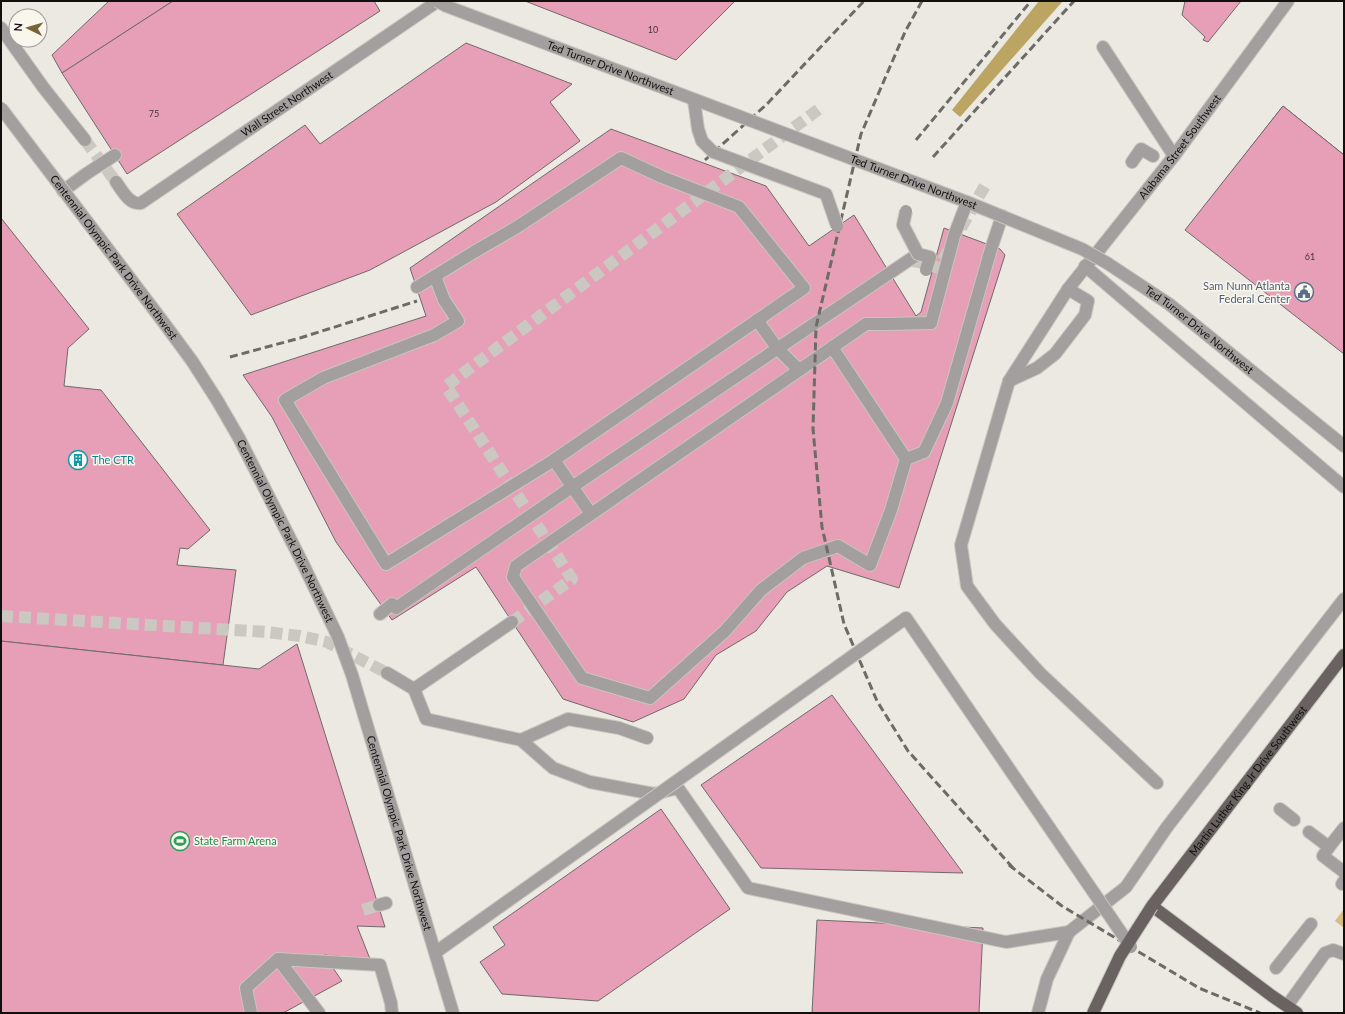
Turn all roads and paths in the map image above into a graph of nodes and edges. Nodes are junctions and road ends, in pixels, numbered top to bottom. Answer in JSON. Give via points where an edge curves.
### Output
{"nodes":[{"id":1,"x":437,"y":1,"type":"edge"},
{"id":2,"x":1288,"y":1,"type":"edge"},
{"id":3,"x":1,"y":28,"type":"edge"},
{"id":4,"x":1103,"y":46,"type":"dead end"},
{"id":5,"x":694,"y":100,"type":"junction"},
{"id":6,"x":1,"y":108,"type":"edge"},
{"id":7,"x":86,"y":140,"type":"tunnel mouth"},
{"id":8,"x":115,"y":155,"type":"dead end"},
{"id":9,"x":1153,"y":156,"type":"dead end"},
{"id":10,"x":1174,"y":156,"type":"junction"},
{"id":11,"x":1132,"y":162,"type":"dead end"},
{"id":12,"x":116,"y":182,"type":"tunnel mouth"},
{"id":13,"x":63,"y":191,"type":"junction"},
{"id":14,"x":967,"y":202,"type":"junction"},
{"id":15,"x":906,"y":211,"type":"dead end"},
{"id":16,"x":1002,"y":216,"type":"junction"},
{"id":17,"x":837,"y":226,"type":"dead end"},
{"id":18,"x":918,"y":254,"type":"junction"},
{"id":19,"x":1084,"y":266,"type":"junction"},
{"id":20,"x":926,"y":270,"type":"dead end"},
{"id":21,"x":434,"y":276,"type":"junction"},
{"id":22,"x":417,"y":287,"type":"dead end"},
{"id":23,"x":1068,"y":289,"type":"junction"},
{"id":24,"x":757,"y":320,"type":"junction"},
{"id":25,"x":777,"y":348,"type":"junction"},
{"id":26,"x":832,"y":348,"type":"junction"},
{"id":27,"x":799,"y":370,"type":"junction"},
{"id":28,"x":1009,"y":381,"type":"junction"},
{"id":29,"x":1344,"y":446,"type":"edge"},
{"id":30,"x":554,"y":460,"type":"junction"},
{"id":31,"x":906,"y":460,"type":"junction"},
{"id":32,"x":572,"y":487,"type":"junction"},
{"id":33,"x":1344,"y":487,"type":"edge"},
{"id":34,"x":591,"y":514,"type":"junction"},
{"id":35,"x":1344,"y":599,"type":"edge"},
{"id":36,"x":380,"y":614,"type":"dead end"},
{"id":37,"x":512,"y":622,"type":"tunnel mouth"},
{"id":38,"x":1344,"y":655,"type":"edge"},
{"id":39,"x":387,"y":673,"type":"tunnel mouth"},
{"id":40,"x":414,"y":689,"type":"junction"},
{"id":41,"x":647,"y":738,"type":"dead end"},
{"id":42,"x":521,"y":740,"type":"junction"},
{"id":43,"x":1157,"y":783,"type":"dead end"},
{"id":44,"x":1280,"y":809,"type":"dead end"},
{"id":45,"x":1294,"y":820,"type":"dead end"},
{"id":46,"x":1344,"y":828,"type":"edge"},
{"id":47,"x":1309,"y":832,"type":"dead end"},
{"id":48,"x":1329,"y":848,"type":"junction"},
{"id":49,"x":1343,"y":879,"type":"edge"},
{"id":50,"x":1152,"y":906,"type":"junction"},
{"id":51,"x":1311,"y":924,"type":"dead end"},
{"id":52,"x":1069,"y":932,"type":"junction"},
{"id":53,"x":1131,"y":947,"type":"dead end"},
{"id":54,"x":436,"y":952,"type":"junction"},
{"id":55,"x":1344,"y":954,"type":"edge"},
{"id":56,"x":278,"y":959,"type":"junction"},
{"id":57,"x":1276,"y":968,"type":"dead end"},
{"id":58,"x":1287,"y":1006,"type":"junction"},
{"id":59,"x":251,"y":1013,"type":"edge"},
{"id":60,"x":319,"y":1013,"type":"edge"},
{"id":61,"x":392,"y":1013,"type":"edge"},
{"id":62,"x":453,"y":1013,"type":"edge"},
{"id":63,"x":1038,"y":1013,"type":"edge"},
{"id":64,"x":1093,"y":1013,"type":"edge"},
{"id":65,"x":1297,"y":1013,"type":"edge"}],
"edges":[{"from":1,"to":5,"type":"street","name":"Ted Turner Drive Northwest","bridge":true},
{"from":1,"to":12,"type":"street","name":"Wall Street Northwest","via":[[141,202],[136,204],[131,201]]},
{"from":2,"to":10,"type":"street","name":"Alabama Street Southwest"},
{"from":3,"to":7,"type":"street","via":[[43,87]]},
{"from":4,"to":10,"type":"street"},
{"from":5,"to":14,"type":"street","name":"Ted Turner Drive Northwest","bridge":true},
{"from":5,"to":17,"type":"street","bridge":true,"via":[[702,141],[713,152],[826,194]]},
{"from":6,"to":13,"type":"street","name":"Centennial Olympic Park Drive Northwest","bridge":true},
{"from":8,"to":13,"type":"street"},
{"from":9,"to":11,"type":"street","via":[[1141,149]]},
{"from":10,"to":19,"type":"street","name":"Alabama Street Southwest"},
{"from":13,"to":54,"type":"street","name":"Centennial Olympic Park Drive Northwest","bridge":true,"via":[[192,362],[239,438],[303,564],[338,637],[352,675]]},
{"from":14,"to":16,"type":"street","name":"Ted Turner Drive Northwest","bridge":true},
{"from":14,"to":26,"type":"street","bridge":true,"via":[[954,236],[931,323],[866,324]]},
{"from":15,"to":18,"type":"street","bridge":true,"via":[[903,225]]},
{"from":16,"to":29,"type":"street","name":"Ted Turner Drive Northwest","bridge":true,"via":[[1082,249],[1147,289]]},
{"from":16,"to":31,"type":"street","via":[[947,403],[924,452]]},
{"from":18,"to":20,"type":"street","bridge":true,"via":[[930,257]]},
{"from":18,"to":25,"type":"street"},
{"from":19,"to":23,"type":"street","name":"Alabama Street Southwest"},
{"from":19,"to":33,"type":"street"},
{"from":21,"to":22,"type":"street"},
{"from":21,"to":24,"type":"street","via":[[517,227],[621,158],[740,207],[804,288]]},
{"from":21,"to":30,"type":"street","via":[[444,300],[458,321],[434,336],[323,378],[285,400],[386,564]]},
{"from":23,"to":28,"type":"street","name":"Alabama Street Southwest"},
{"from":23,"to":28,"type":"street","via":[[1088,301],[1084,315],[1055,354],[1037,368]]},
{"from":24,"to":25,"type":"street"},
{"from":24,"to":30,"type":"street"},
{"from":25,"to":27,"type":"street"},
{"from":25,"to":32,"type":"street"},
{"from":26,"to":27,"type":"street"},
{"from":26,"to":31,"type":"street"},
{"from":27,"to":34,"type":"street"},
{"from":28,"to":43,"type":"street","name":"Alabama Street Southwest","via":[[961,545],[967,586],[995,624],[1040,673]]},
{"from":30,"to":32,"type":"street"},
{"from":31,"to":34,"type":"street","via":[[891,510],[870,565],[838,546],[803,558],[761,590],[725,631],[650,698],[582,678],[513,577],[516,566]]},
{"from":32,"to":34,"type":"street"},
{"from":32,"to":36,"type":"street","via":[[396,608],[392,604]]},
{"from":35,"to":52,"type":"street","via":[[1168,827],[1126,887]]},
{"from":37,"to":40,"type":"street"},
{"from":38,"to":50,"type":"main road","name":"Martin Luther King Jr Drive Southwest"},
{"from":39,"to":40,"type":"street"},
{"from":40,"to":42,"type":"street","via":[[426,719]]},
{"from":41,"to":42,"type":"street","via":[[619,728],[568,719]]},
{"from":42,"to":52,"type":"street","via":[[553,768],[590,782],[654,794],[678,788],[748,888],[1006,942]]},
{"from":44,"to":45,"type":"street"},
{"from":46,"to":48,"type":"street"},
{"from":47,"to":48,"type":"street"},
{"from":48,"to":49,"type":"street","via":[[1323,856]]},
{"from":50,"to":58,"type":"main road"},
{"from":50,"to":64,"type":"main road","name":"Martin Luther King Jr Drive Southwest","bridge":true,"via":[[1120,956]]},
{"from":51,"to":57,"type":"street"},
{"from":52,"to":63,"type":"street","via":[[1047,979]]},
{"from":53,"to":54,"type":"street","bridge":true,"via":[[906,618]]},
{"from":54,"to":62,"type":"street","name":"Centennial Olympic Park Drive Northwest","bridge":true},
{"from":55,"to":58,"type":"street","via":[[1333,950],[1325,953]]},
{"from":56,"to":59,"type":"street","via":[[246,988]]},
{"from":56,"to":60,"type":"street"},
{"from":56,"to":61,"type":"street","via":[[380,965]]},
{"from":58,"to":65,"type":"main road"}]}
